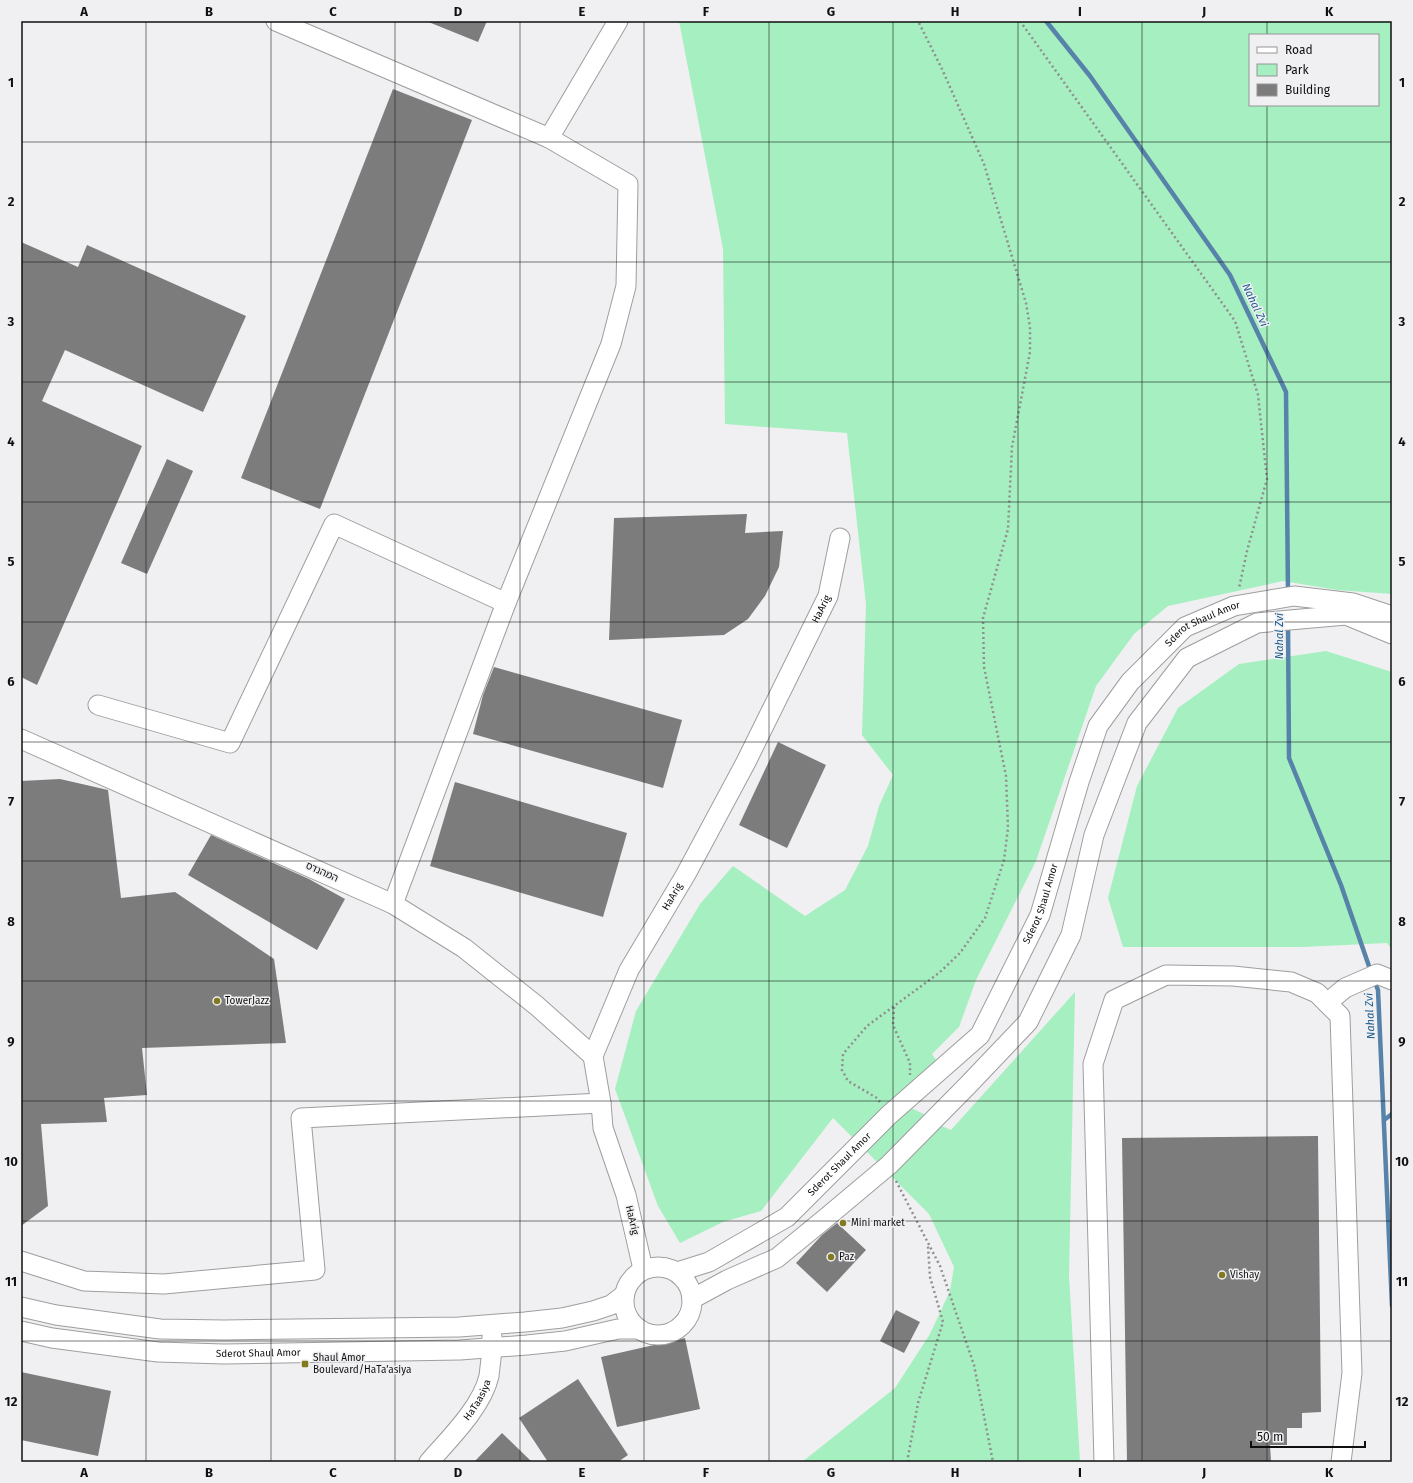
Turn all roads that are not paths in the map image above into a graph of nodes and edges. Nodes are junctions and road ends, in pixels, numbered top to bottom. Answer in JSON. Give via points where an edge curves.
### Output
{"nodes":[{"id":1,"x":276,"y":21,"type":"edge"},
{"id":2,"x":618,"y":21,"type":"edge"},
{"id":3,"x":549,"y":138,"type":"junction"},
{"id":4,"x":840,"y":538,"type":"dead end"},
{"id":5,"x":506,"y":603,"type":"junction"},
{"id":6,"x":1392,"y":616,"type":"edge"},
{"id":7,"x":1392,"y":634,"type":"edge"},
{"id":8,"x":98,"y":705,"type":"dead end"},
{"id":9,"x":21,"y":739,"type":"edge"},
{"id":10,"x":393,"y":904,"type":"junction"},
{"id":11,"x":1392,"y":980,"type":"edge"},
{"id":12,"x":1327,"y":1003,"type":"junction"},
{"id":13,"x":593,"y":1056,"type":"junction"},
{"id":14,"x":602,"y":1103,"type":"junction"},
{"id":15,"x":21,"y":1261,"type":"edge"},
{"id":16,"x":643,"y":1269,"type":"junction"},
{"id":17,"x":677,"y":1272,"type":"junction"},
{"id":18,"x":624,"y":1295,"type":"junction"},
{"id":19,"x":692,"y":1299,"type":"junction"},
{"id":20,"x":21,"y":1307,"type":"edge"},
{"id":21,"x":492,"y":1324,"type":"junction"},
{"id":22,"x":639,"y":1329,"type":"junction"},
{"id":23,"x":21,"y":1331,"type":"edge"},
{"id":24,"x":492,"y":1348,"type":"junction"},
{"id":25,"x":429,"y":1462,"type":"edge"},
{"id":26,"x":1104,"y":1462,"type":"edge"},
{"id":27,"x":1341,"y":1462,"type":"edge"}],
"edges":[{"from":1,"to":3,"type":"street"},
{"from":2,"to":3,"type":"street"},
{"from":3,"to":5,"type":"street","via":[[628,184],[626,286],[612,344]]},
{"from":4,"to":13,"type":"street","name":"HaArig","via":[[828,596],[746,762],[686,874],[629,970]]},
{"from":5,"to":8,"type":"street","via":[[334,524],[230,743]]},
{"from":5,"to":10,"type":"street"},
{"from":6,"to":17,"type":"street","name":"Sderot Shaul Amor","via":[[1352,603],[1294,596],[1234,606],[1186,627],[1130,682],[1098,726],[1040,915],[980,1035],[889,1115],[787,1217],[709,1262]]},
{"from":7,"to":19,"type":"street","name":"Sderot Shaul Amor","via":[[1346,615],[1257,623],[1187,658],[1137,722],[1094,835],[1070,935],[1028,1022],[889,1165],[777,1258]]},
{"from":9,"to":10,"type":"street","name":"המהנדס"},
{"from":10,"to":13,"type":"street","name":"המהנדס","via":[[464,948],[537,1006]]},
{"from":11,"to":12,"type":"street","via":[[1377,974],[1346,988]]},
{"from":12,"to":26,"type":"street","via":[[1318,993],[1291,982],[1233,976],[1166,975],[1114,1000],[1093,1064]]},
{"from":12,"to":27,"type":"street","via":[[1340,1016],[1345,1131],[1352,1373]]},
{"from":13,"to":14,"type":"street","name":"HaArig"},
{"from":14,"to":15,"type":"street","via":[[301,1118],[315,1270],[164,1284],[84,1281]]},
{"from":14,"to":16,"type":"street","name":"HaArig","via":[[603,1128],[626,1195]]},
{"from":16,"to":17,"type":"street","via":[[654,1266],[666,1267]]},
{"from":16,"to":18,"type":"street","via":[[627,1285]]},
{"from":17,"to":19,"type":"street","via":[[690,1289]]},
{"from":18,"to":21,"type":"street","via":[[611,1305],[562,1318]]},
{"from":18,"to":22,"type":"street","via":[[627,1317]]},
{"from":19,"to":22,"type":"street","via":[[688,1316],[677,1329],[655,1335]]},
{"from":20,"to":21,"type":"street","via":[[56,1315],[160,1329],[255,1330]]},
{"from":21,"to":24,"type":"street","name":"HaTaasiya"},
{"from":22,"to":24,"type":"street","name":"Sderot Shaul Amor","via":[[618,1329],[565,1341]]},
{"from":23,"to":24,"type":"street","name":"Sderot Shaul Amor","via":[[52,1338],[158,1352],[232,1354]]},
{"from":24,"to":25,"type":"street","name":"HaTaasiya","via":[[488,1377],[481,1395],[468,1418]]}]}
